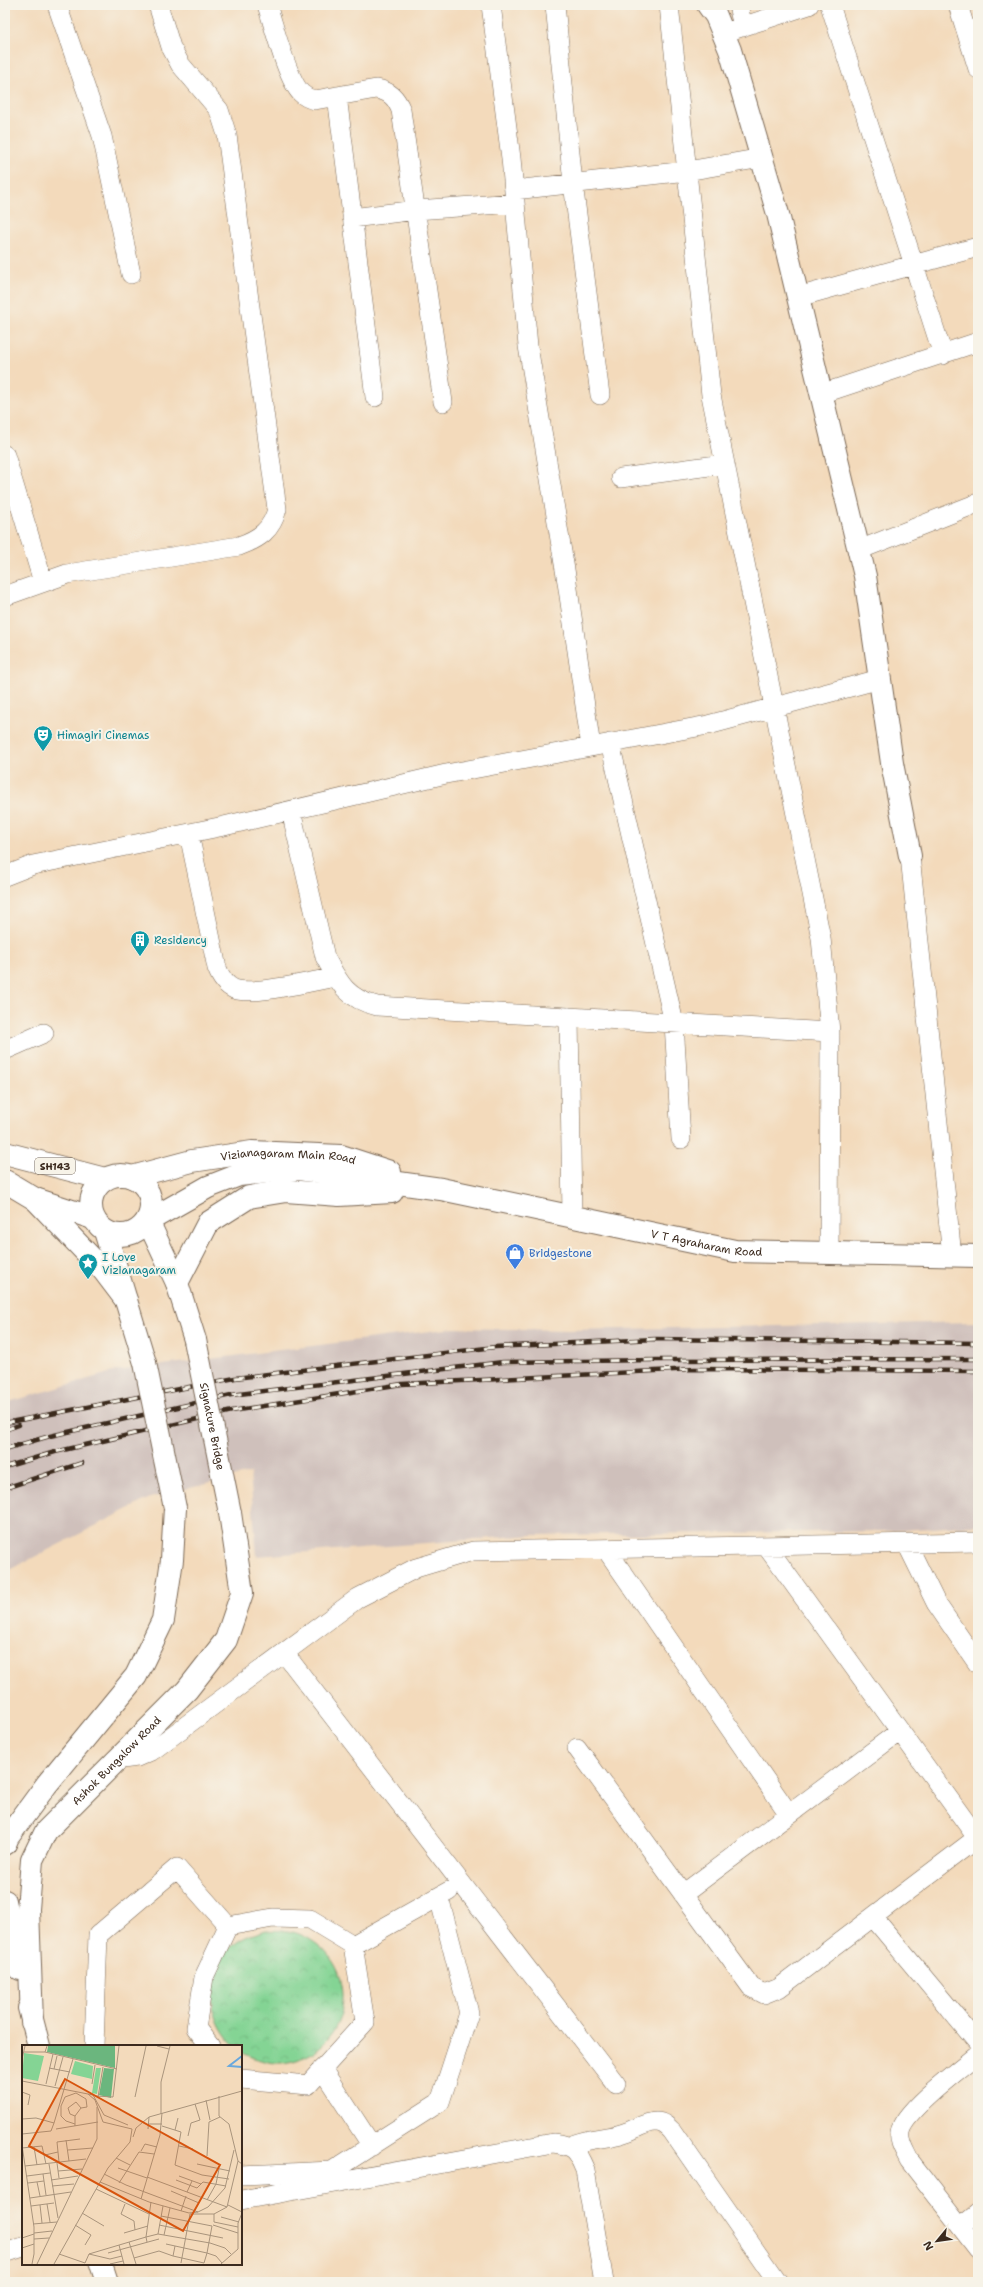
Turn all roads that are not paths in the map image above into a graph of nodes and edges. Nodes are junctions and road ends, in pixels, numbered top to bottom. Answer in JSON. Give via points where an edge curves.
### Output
{"nodes":[{"id":1,"x":57,"y":5,"type":"edge"},
{"id":2,"x":158,"y":5,"type":"edge"},
{"id":3,"x":267,"y":5,"type":"edge"},
{"id":4,"x":490,"y":5,"type":"edge"},
{"id":5,"x":555,"y":5,"type":"edge"},
{"id":6,"x":669,"y":5,"type":"edge"},
{"id":7,"x":708,"y":5,"type":"edge"},
{"id":8,"x":738,"y":5,"type":"edge"},
{"id":9,"x":809,"y":5,"type":"edge"},
{"id":10,"x":830,"y":5,"type":"edge"},
{"id":11,"x":958,"y":5,"type":"edge"},
{"id":12,"x":733,"y":30,"type":"junction"},
{"id":13,"x":978,"y":69,"type":"edge"},
{"id":14,"x":337,"y":96,"type":"junction"},
{"id":15,"x":762,"y":158,"type":"junction"},
{"id":16,"x":687,"y":171,"type":"junction"},
{"id":17,"x":573,"y":183,"type":"junction"},
{"id":18,"x":514,"y":196,"type":"junction"},
{"id":19,"x":416,"y":210,"type":"junction"},
{"id":20,"x":352,"y":218,"type":"junction"},
{"id":21,"x":978,"y":247,"type":"edge"},
{"id":22,"x":915,"y":265,"type":"junction"},
{"id":23,"x":131,"y":274,"type":"dead end"},
{"id":24,"x":798,"y":297,"type":"junction"},
{"id":25,"x":978,"y":342,"type":"edge"},
{"id":26,"x":943,"y":355,"type":"junction"},
{"id":27,"x":821,"y":394,"type":"junction"},
{"id":28,"x":600,"y":395,"type":"dead end"},
{"id":29,"x":374,"y":397,"type":"dead end"},
{"id":30,"x":443,"y":402,"type":"dead end"},
{"id":31,"x":5,"y":455,"type":"edge"},
{"id":32,"x":724,"y":464,"type":"junction"},
{"id":33,"x":621,"y":478,"type":"dead end"},
{"id":34,"x":978,"y":502,"type":"edge"},
{"id":35,"x":859,"y":550,"type":"junction"},
{"id":36,"x":44,"y":582,"type":"junction"},
{"id":37,"x":5,"y":596,"type":"edge"},
{"id":38,"x":880,"y":679,"type":"junction"},
{"id":39,"x":773,"y":707,"type":"junction"},
{"id":40,"x":610,"y":743,"type":"junction"},
{"id":41,"x":590,"y":747,"type":"junction"},
{"id":42,"x":291,"y":811,"type":"junction"},
{"id":43,"x":189,"y":834,"type":"junction"},
{"id":44,"x":910,"y":856,"type":"joint"},
{"id":45,"x":5,"y":876,"type":"edge"},
{"id":46,"x":336,"y":977,"type":"junction"},
{"id":47,"x":569,"y":1016,"type":"junction"},
{"id":48,"x":674,"y":1023,"type":"junction"},
{"id":49,"x":830,"y":1032,"type":"junction"},
{"id":50,"x":44,"y":1033,"type":"dead end"},
{"id":51,"x":5,"y":1050,"type":"edge"},
{"id":52,"x":681,"y":1138,"type":"dead end"},
{"id":53,"x":5,"y":1153,"type":"edge"},
{"id":54,"x":132,"y":1176,"type":"junction"},
{"id":55,"x":105,"y":1178,"type":"junction"},
{"id":56,"x":5,"y":1181,"type":"edge"},
{"id":57,"x":441,"y":1189,"type":"junction"},
{"id":58,"x":35,"y":1199,"type":"junction"},
{"id":59,"x":572,"y":1216,"type":"junction"},
{"id":60,"x":99,"y":1225,"type":"junction"},
{"id":61,"x":142,"y":1226,"type":"junction"},
{"id":62,"x":829,"y":1253,"type":"junction"},
{"id":63,"x":952,"y":1256,"type":"junction"},
{"id":64,"x":978,"y":1256,"type":"edge"},
{"id":65,"x":177,"y":1283,"type":"junction"},
{"id":66,"x":126,"y":1300,"type":"junction"},
{"id":67,"x":230,"y":1513,"type":"joint"},
{"id":68,"x":978,"y":1542,"type":"edge"},
{"id":69,"x":907,"y":1544,"type":"junction"},
{"id":70,"x":767,"y":1546,"type":"junction"},
{"id":71,"x":606,"y":1549,"type":"junction"},
{"id":72,"x":285,"y":1654,"type":"junction"},
{"id":73,"x":978,"y":1664,"type":"edge"},
{"id":74,"x":900,"y":1731,"type":"junction"},
{"id":75,"x":577,"y":1748,"type":"dead end"},
{"id":76,"x":115,"y":1760,"type":"junction"},
{"id":77,"x":789,"y":1814,"type":"junction"},
{"id":78,"x":978,"y":1838,"type":"edge"},
{"id":79,"x":5,"y":1844,"type":"edge"},
{"id":80,"x":462,"y":1883,"type":"junction"},
{"id":81,"x":683,"y":1894,"type":"junction"},
{"id":82,"x":439,"y":1897,"type":"junction"},
{"id":83,"x":5,"y":1902,"type":"edge"},
{"id":84,"x":874,"y":1917,"type":"junction"},
{"id":85,"x":228,"y":1926,"type":"junction"},
{"id":86,"x":354,"y":1945,"type":"junction"},
{"id":87,"x":32,"y":2022,"type":"junction"},
{"id":88,"x":978,"y":2043,"type":"edge"},
{"id":89,"x":39,"y":2045,"type":"edge"},
{"id":90,"x":94,"y":2045,"type":"edge"},
{"id":91,"x":209,"y":2045,"type":"edge"},
{"id":92,"x":978,"y":2054,"type":"edge"},
{"id":93,"x":322,"y":2069,"type":"junction"},
{"id":94,"x":242,"y":2079,"type":"edge"},
{"id":95,"x":616,"y":2084,"type":"dead end"},
{"id":96,"x":372,"y":2146,"type":"junction"},
{"id":97,"x":570,"y":2146,"type":"junction"},
{"id":98,"x":242,"y":2175,"type":"edge"},
{"id":99,"x":242,"y":2200,"type":"edge"},
{"id":100,"x":978,"y":2213,"type":"edge"},
{"id":101,"x":961,"y":2227,"type":"junction"},
{"id":102,"x":22,"y":2248,"type":"edge"},
{"id":103,"x":978,"y":2249,"type":"edge"},
{"id":104,"x":5,"y":2253,"type":"edge"},
{"id":105,"x":101,"y":2265,"type":"edge"},
{"id":106,"x":107,"y":2282,"type":"edge"},
{"id":107,"x":604,"y":2282,"type":"edge"},
{"id":108,"x":777,"y":2282,"type":"edge"}],
"edges":[{"from":1,"to":23,"type":"street","via":[[102,136]]},
{"from":2,"to":36,"type":"street","via":[[171,47],[180,64],[219,110],[227,135],[278,509],[274,522],[264,534],[239,546],[67,574]]},
{"from":3,"to":14,"type":"street","via":[[292,80],[301,93],[315,100]]},
{"from":4,"to":18,"type":"street"},
{"from":5,"to":17,"type":"street"},
{"from":6,"to":16,"type":"street"},
{"from":7,"to":12,"type":"street"},
{"from":8,"to":12,"type":"street"},
{"from":9,"to":12,"type":"street"},
{"from":10,"to":22,"type":"street"},
{"from":11,"to":13,"type":"street"},
{"from":12,"to":15,"type":"street"},
{"from":14,"to":19,"type":"street","via":[[376,89],[385,91],[398,102]]},
{"from":14,"to":20,"type":"street"},
{"from":15,"to":16,"type":"street"},
{"from":15,"to":24,"type":"street"},
{"from":16,"to":17,"type":"street"},
{"from":16,"to":32,"type":"street","via":[[711,395]]},
{"from":17,"to":18,"type":"street"},
{"from":17,"to":28,"type":"street"},
{"from":18,"to":19,"type":"street"},
{"from":18,"to":41,"type":"street","via":[[528,346],[567,582]]},
{"from":19,"to":20,"type":"street"},
{"from":19,"to":30,"type":"street"},
{"from":20,"to":29,"type":"street"},
{"from":21,"to":22,"type":"street"},
{"from":22,"to":24,"type":"street"},
{"from":22,"to":26,"type":"street"},
{"from":24,"to":27,"type":"street"},
{"from":25,"to":26,"type":"street"},
{"from":26,"to":27,"type":"street"},
{"from":27,"to":35,"type":"street"},
{"from":31,"to":36,"type":"street"},
{"from":32,"to":33,"type":"street"},
{"from":32,"to":39,"type":"street"},
{"from":34,"to":35,"type":"street"},
{"from":35,"to":38,"type":"street"},
{"from":36,"to":37,"type":"street"},
{"from":38,"to":39,"type":"street"},
{"from":38,"to":44,"type":"street","via":[[892,762]]},
{"from":39,"to":40,"type":"street","via":[[708,725]]},
{"from":39,"to":49,"type":"street","via":[[821,938]]},
{"from":40,"to":41,"type":"street"},
{"from":40,"to":48,"type":"street"},
{"from":41,"to":42,"type":"street","via":[[446,774]]},
{"from":42,"to":43,"type":"street"},
{"from":42,"to":46,"type":"street","via":[[326,957]]},
{"from":43,"to":45,"type":"street","via":[[33,866]]},
{"from":43,"to":46,"type":"street","via":[[217,968],[226,984],[235,989],[252,991]]},
{"from":44,"to":63,"type":"street"},
{"from":46,"to":47,"type":"street","via":[[356,999],[377,1006]]},
{"from":47,"to":48,"type":"street"},
{"from":47,"to":59,"type":"street"},
{"from":48,"to":49,"type":"street"},
{"from":48,"to":52,"type":"street"},
{"from":49,"to":62,"type":"street"},
{"from":50,"to":51,"type":"street"},
{"from":53,"to":55,"type":"street","number":"SH143"},
{"from":54,"to":55,"type":"street","name":"Vizianagaram Main Road","number":"SH143","via":[[114,1175]]},
{"from":54,"to":57,"type":"street","name":"Vizianagaram Main Road","via":[[192,1161],[252,1152],[341,1156]]},
{"from":54,"to":61,"type":"street","via":[[140,1181],[152,1207]]},
{"from":55,"to":60,"type":"street","via":[[93,1192],[91,1200]]},
{"from":56,"to":58,"type":"street"},
{"from":57,"to":59,"type":"street","name":"V T Agraharam Road"},
{"from":57,"to":61,"type":"street","via":[[299,1169],[239,1174],[208,1187]]},
{"from":57,"to":65,"type":"street","via":[[338,1195],[286,1192],[249,1197],[208,1223]]},
{"from":58,"to":60,"type":"street"},
{"from":58,"to":66,"type":"street","via":[[99,1266]]},
{"from":59,"to":62,"type":"street","name":"V T Agraharam Road","via":[[735,1251]]},
{"from":60,"to":61,"type":"street","via":[[115,1235],[126,1235]]},
{"from":60,"to":66,"type":"street"},
{"from":61,"to":65,"type":"street","name":"Signature Bridge"},
{"from":62,"to":63,"type":"street","name":"V T Agraharam Road"},
{"from":63,"to":64,"type":"street","name":"V T Agraharam Road"},
{"from":65,"to":67,"type":"street","name":"Signature Bridge","bridge":true,"via":[[195,1340]]},
{"from":66,"to":79,"type":"street","bridge":true,"via":[[145,1363],[175,1508],[172,1560],[163,1620],[136,1676],[47,1784]]},
{"from":67,"to":76,"type":"street","name":"Ashok Bungalow Road","via":[[242,1593],[226,1640],[187,1690]]},
{"from":68,"to":69,"type":"street"},
{"from":69,"to":70,"type":"street"},
{"from":69,"to":73,"type":"street","via":[[936,1603]]},
{"from":70,"to":71,"type":"street"},
{"from":70,"to":74,"type":"street"},
{"from":71,"to":72,"type":"street","via":[[473,1551],[416,1568],[358,1598]]},
{"from":71,"to":77,"type":"street"},
{"from":72,"to":76,"type":"street","via":[[153,1750],[136,1758]]},
{"from":72,"to":80,"type":"street"},
{"from":74,"to":77,"type":"street"},
{"from":74,"to":78,"type":"street"},
{"from":75,"to":81,"type":"street"},
{"from":76,"to":87,"type":"street","name":"Ashok Bungalow Road","via":[[46,1830],[32,1860],[28,1909]]},
{"from":77,"to":81,"type":"street"},
{"from":78,"to":84,"type":"street"},
{"from":80,"to":82,"type":"street"},
{"from":80,"to":95,"type":"street"},
{"from":81,"to":84,"type":"street","via":[[751,1987],[764,1994],[779,1988]]},
{"from":82,"to":86,"type":"street"},
{"from":82,"to":96,"type":"street","via":[[469,2013],[440,2102]]},
{"from":83,"to":87,"type":"street","name":"Ashok Bungalow Road"},
{"from":84,"to":88,"type":"street"},
{"from":85,"to":86,"type":"street","via":[[273,1918],[310,1919]]},
{"from":85,"to":90,"type":"street","via":[[177,1868],[98,1935]]},
{"from":85,"to":91,"type":"street","via":[[204,1977],[196,2028]]},
{"from":86,"to":93,"type":"street","via":[[365,2022]]},
{"from":87,"to":89,"type":"street","name":"Ashok Bungalow Road"},
{"from":92,"to":101,"type":"street","via":[[912,2110],[900,2131],[901,2143],[909,2160]]},
{"from":93,"to":94,"type":"street","via":[[308,2085]]},
{"from":93,"to":96,"type":"street"},
{"from":96,"to":98,"type":"street","via":[[332,2171]]},
{"from":97,"to":99,"type":"street","via":[[553,2143]]},
{"from":97,"to":107,"type":"street","via":[[579,2156],[585,2170]]},
{"from":97,"to":108,"type":"street","via":[[584,2140],[623,2134],[650,2123],[664,2124],[672,2131]]},
{"from":100,"to":101,"type":"street"},
{"from":101,"to":103,"type":"street"},
{"from":102,"to":104,"type":"street"},
{"from":105,"to":106,"type":"street"}]}
